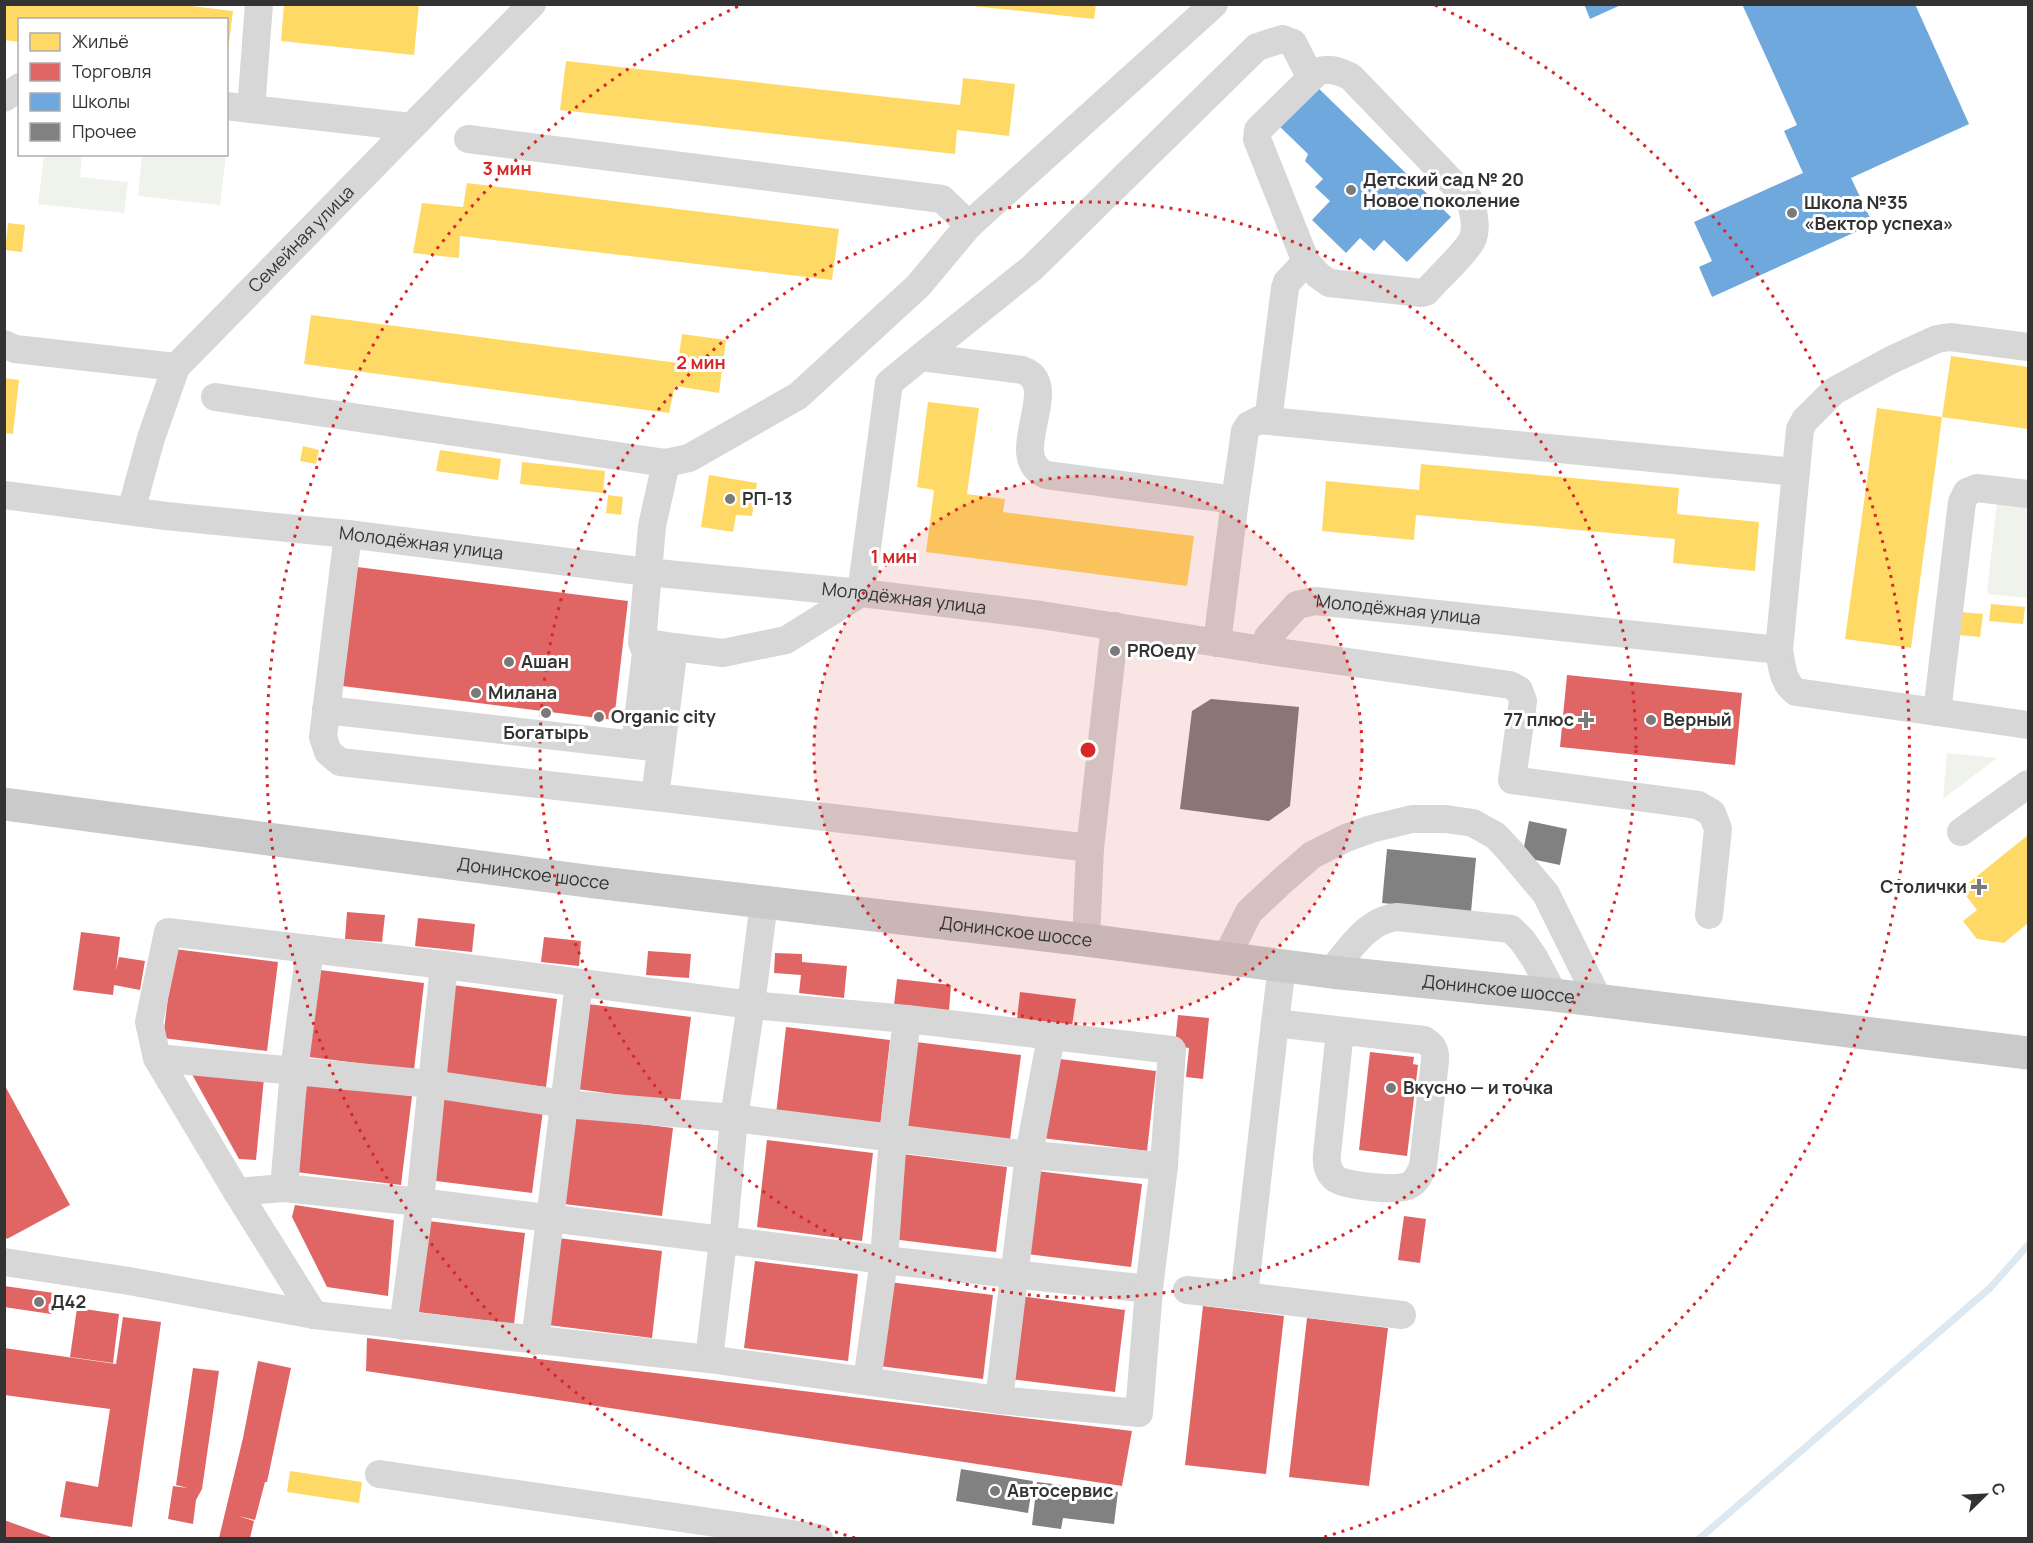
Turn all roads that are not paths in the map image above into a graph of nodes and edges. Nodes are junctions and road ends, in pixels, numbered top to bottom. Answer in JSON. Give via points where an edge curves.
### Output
{"nodes":[{"id":1,"x":259,"y":4,"type":"edge"},
{"id":2,"x":532,"y":4,"type":"edge"},
{"id":3,"x":1214,"y":4,"type":"edge"},
{"id":4,"x":1311,"y":78,"type":"junction"},
{"id":5,"x":18,"y":88,"type":"edge"},
{"id":6,"x":4,"y":98,"type":"edge"},
{"id":7,"x":239,"y":107,"type":"edge"},
{"id":8,"x":411,"y":127,"type":"junction"},
{"id":9,"x":468,"y":139,"type":"dead end"},
{"id":10,"x":969,"y":225,"type":"junction"},
{"id":11,"x":1306,"y":262,"type":"junction"},
{"id":12,"x":4,"y":344,"type":"edge"},
{"id":13,"x":2028,"y":347,"type":"edge"},
{"id":14,"x":921,"y":357,"type":"junction"},
{"id":15,"x":176,"y":367,"type":"junction"},
{"id":16,"x":215,"y":398,"type":"dead end"},
{"id":17,"x":1268,"y":421,"type":"junction"},
{"id":18,"x":666,"y":463,"type":"junction"},
{"id":19,"x":1796,"y":472,"type":"junction"},
{"id":20,"x":2028,"y":494,"type":"edge"},
{"id":21,"x":4,"y":495,"type":"edge"},
{"id":22,"x":1235,"y":500,"type":"junction"},
{"id":23,"x":131,"y":511,"type":"junction"},
{"id":24,"x":348,"y":534,"type":"junction"},
{"id":25,"x":647,"y":572,"type":"junction"},
{"id":26,"x":861,"y":593,"type":"junction"},
{"id":27,"x":1114,"y":626,"type":"junction"},
{"id":28,"x":642,"y":642,"type":"junction"},
{"id":29,"x":1217,"y":643,"type":"junction"},
{"id":30,"x":674,"y":647,"type":"junction"},
{"id":31,"x":1263,"y":650,"type":"junction"},
{"id":32,"x":1779,"y":650,"type":"junction"},
{"id":33,"x":326,"y":710,"type":"junction"},
{"id":34,"x":1937,"y":712,"type":"junction"},
{"id":35,"x":2028,"y":725,"type":"edge"},
{"id":36,"x":648,"y":747,"type":"junction"},
{"id":37,"x":2028,"y":784,"type":"edge"},
{"id":38,"x":655,"y":797,"type":"junction"},
{"id":39,"x":4,"y":804,"type":"edge"},
{"id":40,"x":1961,"y":832,"type":"dead end"},
{"id":41,"x":1090,"y":848,"type":"junction"},
{"id":42,"x":764,"y":902,"type":"junction"},
{"id":43,"x":1709,"y":915,"type":"dead end"},
{"id":44,"x":1086,"y":940,"type":"junction"},
{"id":45,"x":310,"y":949,"type":"junction"},
{"id":46,"x":1226,"y":958,"type":"junction"},
{"id":47,"x":444,"y":965,"type":"junction"},
{"id":48,"x":1282,"y":966,"type":"junction"},
{"id":49,"x":1331,"y":972,"type":"junction"},
{"id":50,"x":579,"y":983,"type":"junction"},
{"id":51,"x":1554,"y":995,"type":"junction"},
{"id":52,"x":1599,"y":1001,"type":"junction"},
{"id":53,"x":751,"y":1005,"type":"junction"},
{"id":54,"x":907,"y":1019,"type":"junction"},
{"id":55,"x":1275,"y":1023,"type":"junction"},
{"id":56,"x":1340,"y":1030,"type":"junction"},
{"id":57,"x":1051,"y":1037,"type":"junction"},
{"id":58,"x":2028,"y":1053,"type":"edge"},
{"id":59,"x":157,"y":1058,"type":"junction"},
{"id":60,"x":294,"y":1070,"type":"junction"},
{"id":61,"x":432,"y":1084,"type":"junction"},
{"id":62,"x":565,"y":1104,"type":"junction"},
{"id":63,"x":734,"y":1118,"type":"junction"},
{"id":64,"x":893,"y":1137,"type":"junction"},
{"id":65,"x":1029,"y":1155,"type":"junction"},
{"id":66,"x":1164,"y":1166,"type":"junction"},
{"id":67,"x":284,"y":1188,"type":"junction"},
{"id":68,"x":237,"y":1192,"type":"junction"},
{"id":69,"x":420,"y":1202,"type":"junction"},
{"id":70,"x":550,"y":1218,"type":"junction"},
{"id":71,"x":723,"y":1241,"type":"junction"},
{"id":72,"x":884,"y":1260,"type":"junction"},
{"id":73,"x":4,"y":1262,"type":"edge"},
{"id":74,"x":1016,"y":1273,"type":"junction"},
{"id":75,"x":1149,"y":1289,"type":"junction"},
{"id":76,"x":1187,"y":1290,"type":"dead end"},
{"id":77,"x":1244,"y":1296,"type":"junction"},
{"id":78,"x":314,"y":1315,"type":"junction"},
{"id":79,"x":1402,"y":1315,"type":"dead end"},
{"id":80,"x":403,"y":1326,"type":"junction"},
{"id":81,"x":535,"y":1341,"type":"junction"},
{"id":82,"x":709,"y":1359,"type":"junction"},
{"id":83,"x":867,"y":1381,"type":"junction"},
{"id":84,"x":999,"y":1400,"type":"junction"},
{"id":85,"x":379,"y":1474,"type":"dead end"},
{"id":86,"x":819,"y":1539,"type":"edge"}],
"edges":[{"from":1,"to":7,"type":"street"},
{"from":2,"to":8,"type":"street","name":"Семейная улица"},
{"from":3,"to":10,"type":"street"},
{"from":4,"to":11,"type":"street","via":[[1258,130],[1257,139]]},
{"from":4,"to":11,"type":"street","via":[[1328,69],[1351,77],[1470,201],[1474,221],[1470,244],[1422,293],[1329,283]]},
{"from":4,"to":14,"type":"street","via":[[1293,44],[1282,39],[1257,47],[1032,268]]},
{"from":5,"to":6,"type":"street"},
{"from":7,"to":8,"type":"street"},
{"from":8,"to":15,"type":"street","name":"Семейная улица"},
{"from":9,"to":10,"type":"street","via":[[942,199]]},
{"from":10,"to":18,"type":"street","via":[[918,286],[798,396],[689,458]]},
{"from":11,"to":17,"type":"street","via":[[1285,288]]},
{"from":12,"to":15,"type":"street","via":[[15,349]]},
{"from":13,"to":19,"type":"street","via":[[1942,337],[1891,360],[1834,391],[1805,420],[1800,429]]},
{"from":14,"to":22,"type":"street","via":[[1030,372],[1038,390],[1030,452],[1037,471]]},
{"from":14,"to":26,"type":"street","via":[[889,383]]},
{"from":15,"to":23,"type":"street","name":"Семейная улица"},
{"from":16,"to":18,"type":"street"},
{"from":17,"to":19,"type":"street"},
{"from":17,"to":22,"type":"street","via":[[1253,422],[1245,431]]},
{"from":18,"to":25,"type":"street"},
{"from":19,"to":32,"type":"street"},
{"from":20,"to":34,"type":"street","via":[[1977,488],[1967,492],[1962,502]]},
{"from":21,"to":23,"type":"street","name":"Молодёжная улица"},
{"from":22,"to":29,"type":"street"},
{"from":23,"to":24,"type":"street","name":"Молодёжная улица"},
{"from":24,"to":25,"type":"street","name":"Молодёжная улица"},
{"from":24,"to":33,"type":"street"},
{"from":25,"to":26,"type":"street","name":"Молодёжная улица"},
{"from":25,"to":28,"type":"street"},
{"from":26,"to":27,"type":"street","name":"Молодёжная улица"},
{"from":26,"to":30,"type":"street","via":[[786,640],[723,653]]},
{"from":27,"to":29,"type":"street","name":"Молодёжная улица"},
{"from":27,"to":41,"type":"street"},
{"from":28,"to":30,"type":"street"},
{"from":28,"to":36,"type":"street","via":[[646,653]]},
{"from":29,"to":31,"type":"street","name":"Молодёжная улица"},
{"from":30,"to":36,"type":"street"},
{"from":31,"to":32,"type":"street","name":"Молодёжная улица","via":[[1268,637],[1297,605],[1316,601]]},
{"from":31,"to":43,"type":"street","via":[[1510,685],[1519,690],[1523,701],[1512,780],[1698,805],[1712,813],[1718,829]]},
{"from":32,"to":34,"type":"street","via":[[1788,687],[1796,692]]},
{"from":33,"to":36,"type":"street"},
{"from":33,"to":38,"type":"street","via":[[325,745],[340,762]]},
{"from":34,"to":35,"type":"street"},
{"from":36,"to":38,"type":"street"},
{"from":37,"to":40,"type":"street"},
{"from":38,"to":41,"type":"street"},
{"from":39,"to":42,"type":"main road","name":"Донинское шоссе"},
{"from":41,"to":44,"type":"street"},
{"from":42,"to":44,"type":"main road","name":"Донинское шоссе"},
{"from":42,"to":53,"type":"street"},
{"from":44,"to":46,"type":"main road","name":"Донинское шоссе"},
{"from":45,"to":47,"type":"street"},
{"from":45,"to":59,"type":"street","via":[[168,932],[149,1022]]},
{"from":45,"to":60,"type":"street"},
{"from":46,"to":48,"type":"main road","name":"Донинское шоссе"},
{"from":46,"to":52,"type":"street","via":[[1249,912],[1312,855],[1371,829],[1412,819],[1446,819],[1473,823],[1496,836],[1510,850],[1546,894]]},
{"from":47,"to":50,"type":"street"},
{"from":47,"to":61,"type":"street"},
{"from":48,"to":49,"type":"main road","name":"Донинское шоссе"},
{"from":48,"to":55,"type":"street"},
{"from":49,"to":51,"type":"main road","name":"Донинское шоссе"},
{"from":49,"to":51,"type":"street","via":[[1358,938],[1389,918],[1492,926],[1511,929],[1522,940]]},
{"from":50,"to":53,"type":"street"},
{"from":50,"to":62,"type":"street"},
{"from":51,"to":52,"type":"main road","name":"Донинское шоссе"},
{"from":52,"to":58,"type":"main road","name":"Донинское шоссе"},
{"from":53,"to":54,"type":"street"},
{"from":53,"to":63,"type":"street"},
{"from":54,"to":57,"type":"street"},
{"from":54,"to":64,"type":"street"},
{"from":55,"to":56,"type":"street"},
{"from":55,"to":77,"type":"street"},
{"from":56,"to":56,"type":"street","via":[[1328,1169],[1344,1183],[1395,1189],[1410,1185],[1423,1166],[1434,1050],[1424,1041]]},
{"from":57,"to":65,"type":"street"},
{"from":57,"to":66,"type":"street","via":[[1172,1050]]},
{"from":59,"to":60,"type":"street"},
{"from":59,"to":68,"type":"street"},
{"from":60,"to":61,"type":"street"},
{"from":60,"to":67,"type":"street"},
{"from":61,"to":62,"type":"street"},
{"from":61,"to":69,"type":"street"},
{"from":62,"to":63,"type":"street"},
{"from":62,"to":70,"type":"street"},
{"from":63,"to":64,"type":"street"},
{"from":63,"to":71,"type":"street"},
{"from":64,"to":65,"type":"street"},
{"from":64,"to":72,"type":"street"},
{"from":65,"to":66,"type":"street"},
{"from":65,"to":74,"type":"street"},
{"from":66,"to":75,"type":"street"},
{"from":67,"to":68,"type":"street"},
{"from":67,"to":69,"type":"street"},
{"from":68,"to":78,"type":"street"},
{"from":69,"to":70,"type":"street"},
{"from":69,"to":80,"type":"street"},
{"from":70,"to":71,"type":"street"},
{"from":70,"to":81,"type":"street"},
{"from":71,"to":72,"type":"street"},
{"from":71,"to":82,"type":"street"},
{"from":72,"to":74,"type":"street"},
{"from":72,"to":83,"type":"street"},
{"from":73,"to":78,"type":"street"},
{"from":74,"to":75,"type":"street"},
{"from":74,"to":84,"type":"street"},
{"from":75,"to":84,"type":"street","via":[[1138,1413]]},
{"from":76,"to":77,"type":"street"},
{"from":77,"to":79,"type":"street"},
{"from":78,"to":80,"type":"street"},
{"from":80,"to":81,"type":"street"},
{"from":81,"to":82,"type":"street"},
{"from":82,"to":83,"type":"street"},
{"from":83,"to":84,"type":"street"},
{"from":85,"to":86,"type":"street"}]}
